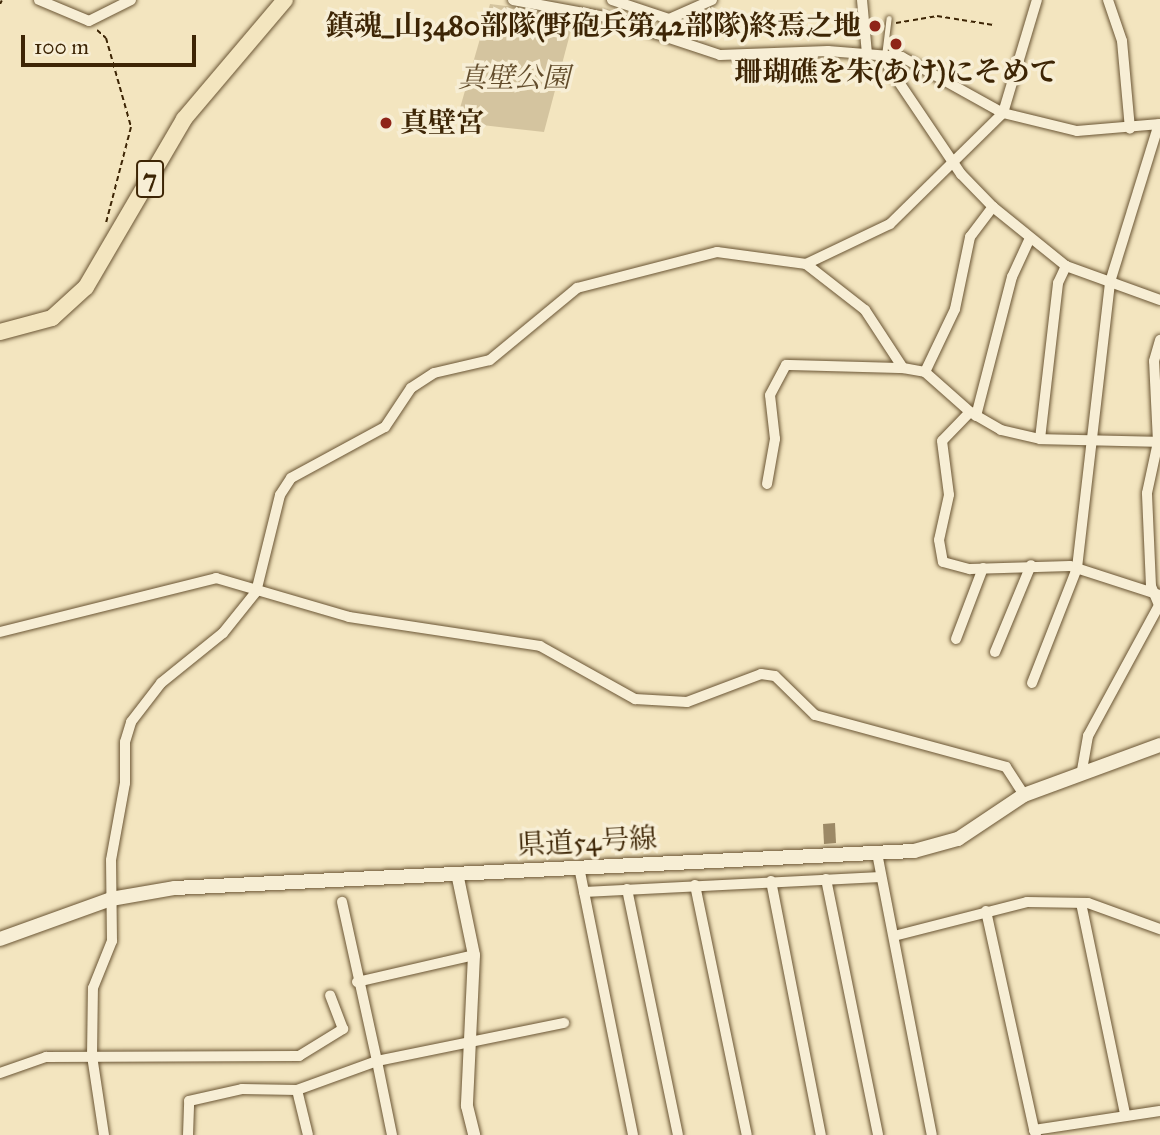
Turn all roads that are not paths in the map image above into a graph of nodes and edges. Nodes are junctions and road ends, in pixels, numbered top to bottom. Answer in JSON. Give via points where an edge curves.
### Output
{"nodes":[{"id":1,"x":39,"y":0,"type":"edge"},
{"id":2,"x":131,"y":0,"type":"edge"},
{"id":3,"x":285,"y":0,"type":"edge"},
{"id":4,"x":513,"y":0,"type":"edge"},
{"id":5,"x":612,"y":0,"type":"edge"},
{"id":6,"x":712,"y":0,"type":"edge"},
{"id":7,"x":862,"y":0,"type":"edge"},
{"id":8,"x":1037,"y":0,"type":"edge"},
{"id":9,"x":1108,"y":0,"type":"edge"},
{"id":10,"x":669,"y":19,"type":"junction"},
{"id":11,"x":889,"y":20,"type":"road end"},
{"id":12,"x":662,"y":34,"type":"junction"},
{"id":13,"x":867,"y":54,"type":"junction"},
{"id":14,"x":884,"y":60,"type":"junction"},
{"id":15,"x":1003,"y":113,"type":"junction"},
{"id":16,"x":1160,"y":124,"type":"edge"},
{"id":17,"x":1130,"y":129,"type":"junction"},
{"id":18,"x":954,"y":163,"type":"junction"},
{"id":19,"x":993,"y":207,"type":"junction"},
{"id":20,"x":1030,"y":238,"type":"junction"},
{"id":21,"x":806,"y":264,"type":"junction"},
{"id":22,"x":1066,"y":266,"type":"junction"},
{"id":23,"x":1110,"y":282,"type":"junction"},
{"id":24,"x":1160,"y":300,"type":"edge"},
{"id":25,"x":0,"y":332,"type":"edge"},
{"id":26,"x":1160,"y":340,"type":"edge"},
{"id":27,"x":903,"y":368,"type":"junction"},
{"id":28,"x":925,"y":372,"type":"junction"},
{"id":29,"x":973,"y":414,"type":"junction"},
{"id":30,"x":1040,"y":439,"type":"junction"},
{"id":31,"x":1097,"y":442,"type":"junction"},
{"id":32,"x":1159,"y":442,"type":"edge"},
{"id":33,"x":768,"y":484,"type":"dead end"},
{"id":34,"x":1031,"y":565,"type":"junction"},
{"id":35,"x":983,"y":568,"type":"junction"},
{"id":36,"x":1077,"y":568,"type":"junction"},
{"id":37,"x":256,"y":592,"type":"junction"},
{"id":38,"x":1157,"y":594,"type":"edge"},
{"id":39,"x":0,"y":632,"type":"edge"},
{"id":40,"x":956,"y":639,"type":"dead end"},
{"id":41,"x":995,"y":652,"type":"dead end"},
{"id":42,"x":1032,"y":683,"type":"dead end"},
{"id":43,"x":1160,"y":745,"type":"edge"},
{"id":44,"x":1082,"y":770,"type":"junction"},
{"id":45,"x":1024,"y":795,"type":"junction"},
{"id":46,"x":877,"y":853,"type":"junction"},
{"id":47,"x":579,"y":867,"type":"junction"},
{"id":48,"x":457,"y":873,"type":"junction"},
{"id":49,"x":881,"y":877,"type":"junction"},
{"id":50,"x":826,"y":879,"type":"junction"},
{"id":51,"x":771,"y":881,"type":"junction"},
{"id":52,"x":695,"y":886,"type":"junction"},
{"id":53,"x":627,"y":889,"type":"junction"},
{"id":54,"x":584,"y":892,"type":"junction"},
{"id":55,"x":111,"y":899,"type":"junction"},
{"id":56,"x":342,"y":902,"type":"dead end"},
{"id":57,"x":1081,"y":903,"type":"junction"},
{"id":58,"x":986,"y":911,"type":"junction"},
{"id":59,"x":1160,"y":929,"type":"edge"},
{"id":60,"x":894,"y":936,"type":"junction"},
{"id":61,"x":0,"y":939,"type":"edge"},
{"id":62,"x":474,"y":955,"type":"junction"},
{"id":63,"x":357,"y":982,"type":"junction"},
{"id":64,"x":330,"y":995,"type":"dead end"},
{"id":65,"x":564,"y":1023,"type":"dead end"},
{"id":66,"x":470,"y":1041,"type":"junction"},
{"id":67,"x":92,"y":1056,"type":"junction"},
{"id":68,"x":377,"y":1061,"type":"junction"},
{"id":69,"x":0,"y":1073,"type":"edge"},
{"id":70,"x":297,"y":1090,"type":"junction"},
{"id":71,"x":1160,"y":1111,"type":"edge"},
{"id":72,"x":1125,"y":1114,"type":"junction"},
{"id":73,"x":1035,"y":1132,"type":"edge"},
{"id":74,"x":104,"y":1135,"type":"edge"},
{"id":75,"x":188,"y":1135,"type":"edge"},
{"id":76,"x":308,"y":1135,"type":"edge"},
{"id":77,"x":392,"y":1135,"type":"edge"},
{"id":78,"x":474,"y":1135,"type":"edge"},
{"id":79,"x":633,"y":1135,"type":"edge"},
{"id":80,"x":678,"y":1135,"type":"edge"},
{"id":81,"x":747,"y":1135,"type":"edge"},
{"id":82,"x":821,"y":1135,"type":"edge"},
{"id":83,"x":878,"y":1135,"type":"edge"},
{"id":84,"x":932,"y":1135,"type":"edge"}],
"edges":[{"from":1,"to":2,"type":"street","via":[[89,21]]},
{"from":3,"to":25,"type":"main road","number":"7","via":[[184,119],[86,287],[52,317]]},
{"from":4,"to":12,"type":"street"},
{"from":5,"to":10,"type":"street"},
{"from":6,"to":10,"type":"street"},
{"from":7,"to":13,"type":"street"},
{"from":8,"to":15,"type":"street"},
{"from":9,"to":17,"type":"street","via":[[1122,41]]},
{"from":10,"to":12,"type":"street"},
{"from":11,"to":14,"type":"lane"},
{"from":12,"to":13,"type":"street","via":[[736,57]]},
{"from":13,"to":14,"type":"street"},
{"from":14,"to":15,"type":"street","via":[[908,58]]},
{"from":14,"to":18,"type":"street"},
{"from":15,"to":17,"type":"street","via":[[1077,131]]},
{"from":15,"to":18,"type":"street"},
{"from":16,"to":17,"type":"street"},
{"from":16,"to":23,"type":"street"},
{"from":18,"to":19,"type":"street"},
{"from":18,"to":21,"type":"street","via":[[890,224]]},
{"from":19,"to":20,"type":"street"},
{"from":19,"to":28,"type":"street","via":[[970,237],[955,309]]},
{"from":20,"to":22,"type":"street"},
{"from":20,"to":29,"type":"street","via":[[1012,276]]},
{"from":21,"to":27,"type":"street","via":[[874,320]]},
{"from":21,"to":37,"type":"street","via":[[717,252],[593,282],[564,297],[490,360],[434,373],[411,388],[385,427],[291,478],[279,495]]},
{"from":22,"to":23,"type":"street"},
{"from":22,"to":30,"type":"street","via":[[1058,283]]},
{"from":23,"to":24,"type":"street"},
{"from":23,"to":31,"type":"street"},
{"from":26,"to":32,"type":"street","via":[[1154,361]]},
{"from":27,"to":28,"type":"street"},
{"from":27,"to":33,"type":"street","via":[[786,365],[769,395],[775,439]]},
{"from":28,"to":29,"type":"street"},
{"from":29,"to":30,"type":"street","via":[[1001,430]]},
{"from":29,"to":35,"type":"street","via":[[942,441],[949,495],[939,540],[943,562]]},
{"from":30,"to":31,"type":"street"},
{"from":31,"to":32,"type":"street"},
{"from":31,"to":36,"type":"street"},
{"from":32,"to":38,"type":"street","via":[[1147,493]]},
{"from":34,"to":35,"type":"street"},
{"from":34,"to":36,"type":"street"},
{"from":34,"to":41,"type":"street"},
{"from":35,"to":40,"type":"street"},
{"from":36,"to":38,"type":"street"},
{"from":36,"to":42,"type":"street"},
{"from":37,"to":39,"type":"street","via":[[216,578]]},
{"from":37,"to":45,"type":"street","via":[[349,617],[540,646],[635,699],[687,702],[761,674],[775,676],[815,715],[1006,767]]},
{"from":37,"to":55,"type":"street","via":[[223,633],[161,683],[131,722],[122,754],[125,783],[111,860]]},
{"from":38,"to":44,"type":"street","via":[[1155,615],[1088,736]]},
{"from":43,"to":44,"type":"main road","name":"県道54号線"},
{"from":44,"to":45,"type":"main road","name":"県道54号線"},
{"from":45,"to":46,"type":"main road","name":"県道54号線","via":[[958,839]]},
{"from":46,"to":47,"type":"main road","name":"県道54号線"},
{"from":46,"to":49,"type":"street"},
{"from":47,"to":48,"type":"main road","name":"県道54号線"},
{"from":47,"to":54,"type":"street"},
{"from":48,"to":55,"type":"main road","name":"県道54号線","via":[[222,884]]},
{"from":48,"to":62,"type":"street"},
{"from":49,"to":50,"type":"street"},
{"from":49,"to":60,"type":"street"},
{"from":50,"to":51,"type":"street"},
{"from":50,"to":83,"type":"street"},
{"from":51,"to":52,"type":"street"},
{"from":51,"to":82,"type":"street"},
{"from":52,"to":53,"type":"street"},
{"from":52,"to":81,"type":"street"},
{"from":53,"to":54,"type":"street"},
{"from":53,"to":80,"type":"street"},
{"from":54,"to":79,"type":"street"},
{"from":55,"to":61,"type":"main road","name":"県道54号線"},
{"from":55,"to":67,"type":"street","via":[[112,942],[93,988]]},
{"from":56,"to":63,"type":"street"},
{"from":57,"to":58,"type":"street","via":[[1027,902]]},
{"from":57,"to":59,"type":"street"},
{"from":57,"to":72,"type":"street"},
{"from":58,"to":60,"type":"street"},
{"from":58,"to":73,"type":"street"},
{"from":60,"to":84,"type":"street"},
{"from":62,"to":63,"type":"street"},
{"from":62,"to":66,"type":"street"},
{"from":63,"to":68,"type":"street"},
{"from":64,"to":67,"type":"street","via":[[343,1029],[299,1056]]},
{"from":65,"to":66,"type":"street"},
{"from":66,"to":68,"type":"street"},
{"from":66,"to":78,"type":"street","via":[[467,1106]]},
{"from":67,"to":69,"type":"street","via":[[46,1057]]},
{"from":67,"to":74,"type":"street"},
{"from":68,"to":70,"type":"street"},
{"from":68,"to":77,"type":"street"},
{"from":70,"to":75,"type":"street","via":[[242,1089],[189,1101]]},
{"from":70,"to":76,"type":"street"},
{"from":71,"to":72,"type":"street"},
{"from":72,"to":73,"type":"street"}]}
